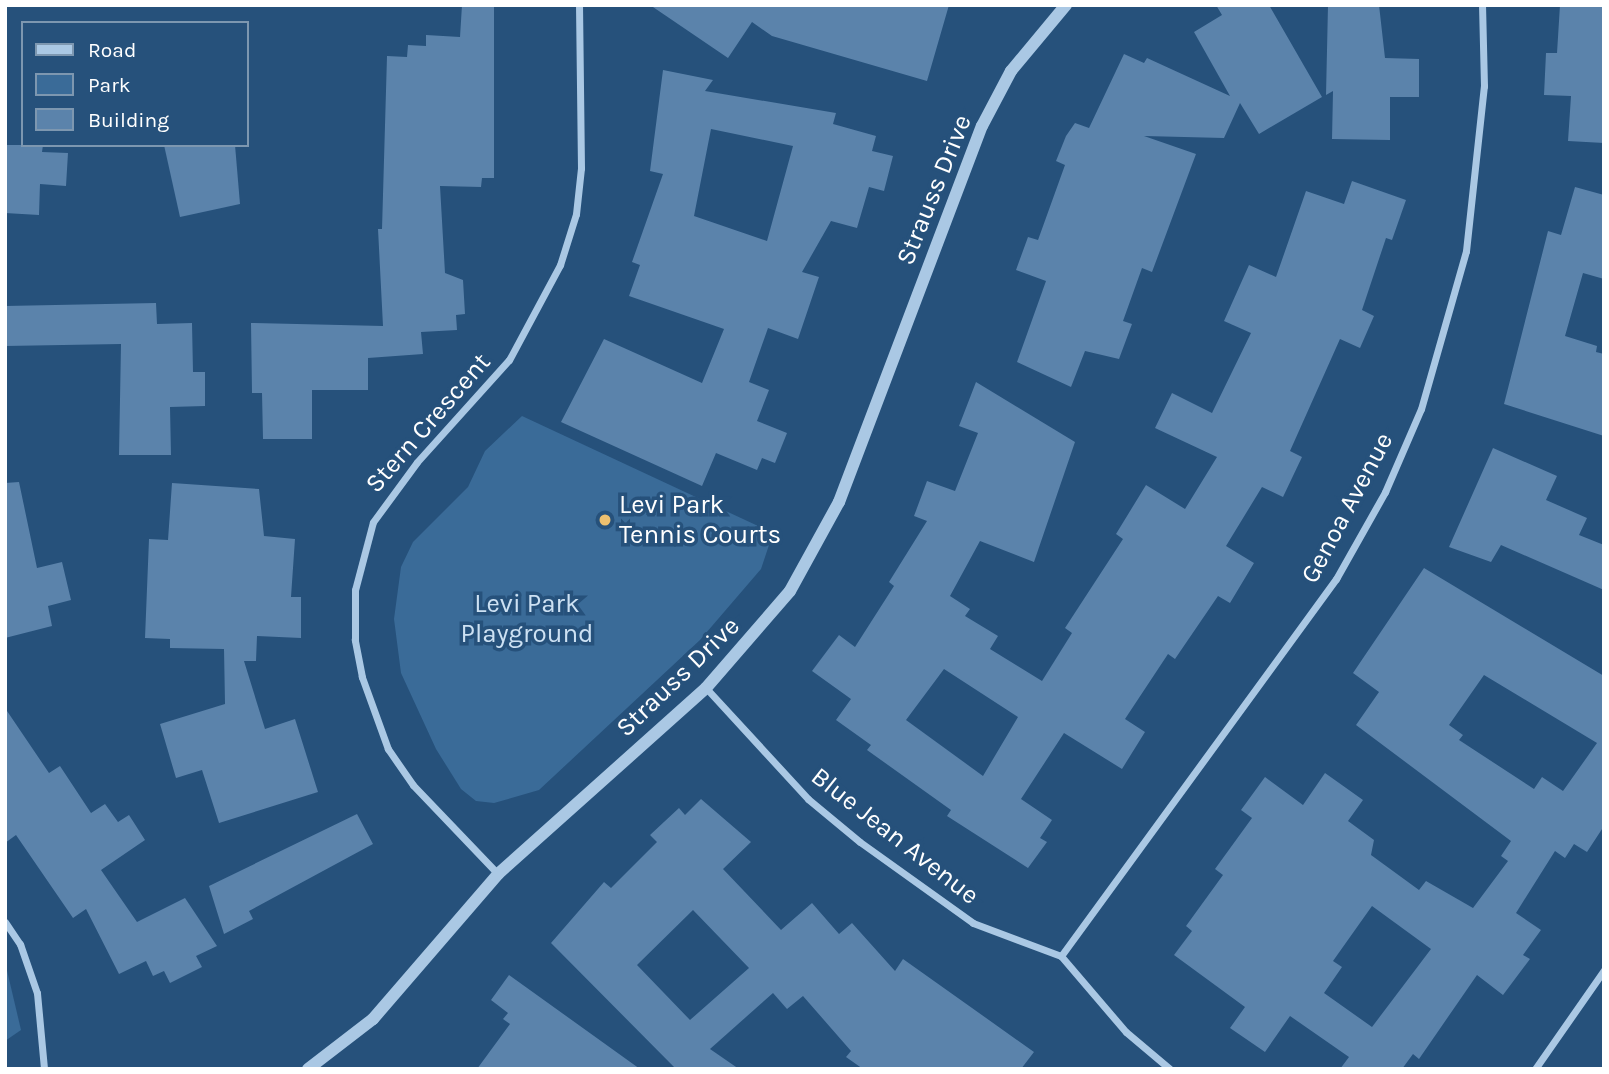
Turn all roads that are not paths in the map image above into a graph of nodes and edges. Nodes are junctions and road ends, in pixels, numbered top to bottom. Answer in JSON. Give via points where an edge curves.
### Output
{"nodes":[{"id":1,"x":579,"y":5,"type":"edge"},
{"id":2,"x":1066,"y":5,"type":"edge"},
{"id":3,"x":1482,"y":5,"type":"edge"},
{"id":4,"x":706,"y":688,"type":"junction"},
{"id":5,"x":498,"y":874,"type":"junction"},
{"id":6,"x":5,"y":922,"type":"edge"},
{"id":7,"x":1062,"y":957,"type":"junction"},
{"id":8,"x":1604,"y":970,"type":"edge"},
{"id":9,"x":44,"y":1069,"type":"edge"},
{"id":10,"x":308,"y":1069,"type":"edge"},
{"id":11,"x":1170,"y":1069,"type":"edge"},
{"id":12,"x":1535,"y":1069,"type":"edge"}],
"edges":[{"from":1,"to":5,"type":"street","name":"Stern Crescent","via":[[581,168],[576,214],[560,264],[509,360],[417,462],[373,522],[355,590],[355,640],[362,677],[388,749],[413,785]]},
{"from":2,"to":4,"type":"street","name":"Strauss Drive","via":[[1012,71],[982,127],[839,502],[816,550],[755,635]]},
{"from":3,"to":7,"type":"street","name":"Genoa Avenue","via":[[1484,86],[1466,251],[1421,409],[1385,492],[1336,579]]},
{"from":4,"to":5,"type":"street","name":"Strauss Drive"},
{"from":4,"to":7,"type":"street","name":"Blue Jean Avenue","via":[[808,799],[893,867],[973,923]]},
{"from":5,"to":10,"type":"street","name":"Strauss Drive","via":[[373,1019]]},
{"from":6,"to":9,"type":"street","via":[[20,944],[37,993]]},
{"from":7,"to":11,"type":"street","name":"Blue Jean Avenue","via":[[1126,1031]]},
{"from":8,"to":12,"type":"street"}]}
